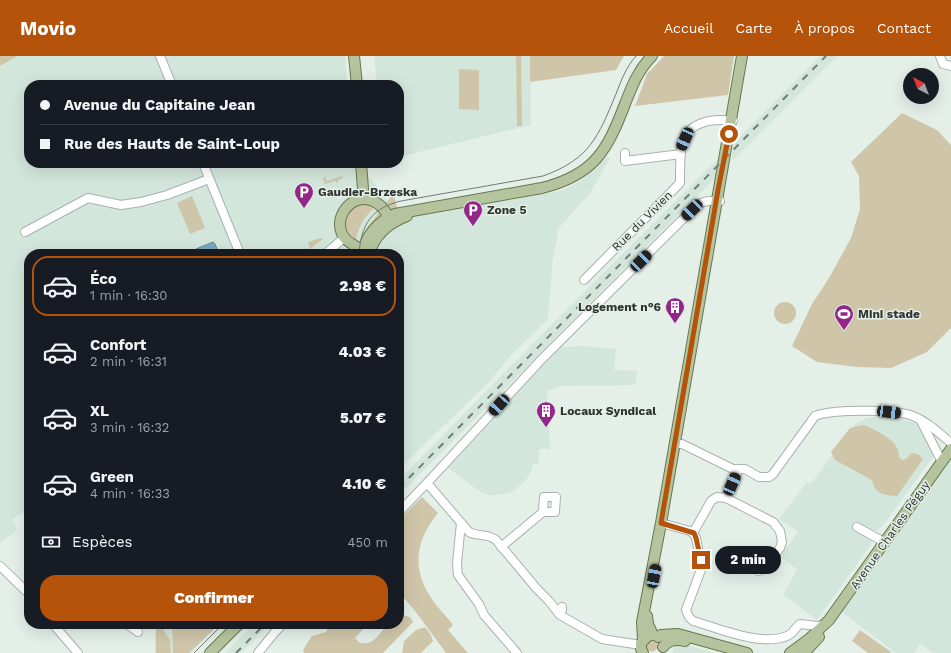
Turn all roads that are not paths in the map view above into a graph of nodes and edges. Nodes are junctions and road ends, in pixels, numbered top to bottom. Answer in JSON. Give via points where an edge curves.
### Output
{"nodes":[{"id":1,"x":160,"y":56,"type":"edge"},
{"id":2,"x":354,"y":56,"type":"edge"},
{"id":3,"x":652,"y":56,"type":"edge"},
{"id":4,"x":657,"y":56,"type":"edge"},
{"id":5,"x":742,"y":56,"type":"edge"},
{"id":6,"x":745,"y":56,"type":"edge"},
{"id":7,"x":940,"y":56,"type":"edge"},
{"id":8,"x":951,"y":66,"type":"edge"},
{"id":9,"x":170,"y":80,"type":"edge"},
{"id":10,"x":356,"y":80,"type":"edge"},
{"id":11,"x":732,"y":121,"type":"junction"},
{"id":12,"x":625,"y":153,"type":"dead end"},
{"id":13,"x":681,"y":154,"type":"junction"},
{"id":14,"x":205,"y":168,"type":"edge"},
{"id":15,"x":361,"y":168,"type":"edge"},
{"id":16,"x":209,"y":179,"type":"junction"},
{"id":17,"x":362,"y":199,"type":"junction"},
{"id":18,"x":718,"y":201,"type":"junction"},
{"id":19,"x":388,"y":221,"type":"junction"},
{"id":20,"x":25,"y":232,"type":"dead end"},
{"id":21,"x":344,"y":238,"type":"junction"},
{"id":22,"x":238,"y":249,"type":"edge"},
{"id":23,"x":331,"y":249,"type":"edge"},
{"id":24,"x":361,"y":249,"type":"edge"},
{"id":25,"x":369,"y":249,"type":"edge"},
{"id":26,"x":584,"y":280,"type":"dead end"},
{"id":27,"x":921,"y":421,"type":"junction"},
{"id":28,"x":951,"y":443,"type":"edge"},
{"id":29,"x":676,"y":444,"type":"junction"},
{"id":30,"x":951,"y":449,"type":"edge"},
{"id":31,"x":942,"y":462,"type":"junction"},
{"id":32,"x":739,"y":470,"type":"junction"},
{"id":33,"x":427,"y":483,"type":"junction"},
{"id":34,"x":726,"y":498,"type":"junction"},
{"id":35,"x":404,"y":507,"type":"edge"},
{"id":36,"x":542,"y":512,"type":"dead end"},
{"id":37,"x":662,"y":523,"type":"junction"},
{"id":38,"x":461,"y":524,"type":"junction"},
{"id":39,"x":857,"y":526,"type":"dead end"},
{"id":40,"x":694,"y":533,"type":"junction"},
{"id":41,"x":884,"y":542,"type":"junction"},
{"id":42,"x":502,"y":547,"type":"junction"},
{"id":43,"x":0,"y":566,"type":"edge"},
{"id":44,"x":759,"y":571,"type":"dead end"},
{"id":45,"x":24,"y":589,"type":"edge"},
{"id":46,"x":827,"y":622,"type":"junction"},
{"id":47,"x":57,"y":629,"type":"edge"},
{"id":48,"x":134,"y":629,"type":"edge"},
{"id":49,"x":234,"y":629,"type":"edge"},
{"id":50,"x":278,"y":629,"type":"edge"},
{"id":51,"x":138,"y":632,"type":"dead end"},
{"id":52,"x":655,"y":636,"type":"junction"},
{"id":53,"x":642,"y":646,"type":"edge"},
{"id":54,"x":662,"y":650,"type":"edge"},
{"id":55,"x":78,"y":653,"type":"edge"},
{"id":56,"x":210,"y":653,"type":"edge"},
{"id":57,"x":258,"y":653,"type":"edge"},
{"id":58,"x":517,"y":653,"type":"edge"},
{"id":59,"x":729,"y":653,"type":"edge"},
{"id":60,"x":747,"y":653,"type":"edge"},
{"id":61,"x":790,"y":653,"type":"edge"},
{"id":62,"x":804,"y":653,"type":"edge"}],
"edges":[{"from":1,"to":9,"type":"street"},
{"from":2,"to":10,"type":"main road"},
{"from":3,"to":19,"type":"main road","via":[[638,73],[610,140],[598,157],[581,172],[566,181],[542,188],[402,213]]},
{"from":4,"to":19,"type":"main road","via":[[640,77],[610,148],[582,175],[553,190],[414,214]]},
{"from":5,"to":11,"type":"main road"},
{"from":6,"to":11,"type":"main road"},
{"from":7,"to":8,"type":"street","via":[[943,64]]},
{"from":11,"to":13,"type":"street","name":"Rue du Vivien","via":[[714,120],[699,124],[688,131],[681,147]]},
{"from":11,"to":18,"type":"main road"},
{"from":12,"to":13,"type":"street","via":[[625,162]]},
{"from":13,"to":26,"type":"street","name":"Rue du Vivien","via":[[680,183]]},
{"from":14,"to":16,"type":"street"},
{"from":15,"to":17,"type":"main road"},
{"from":16,"to":20,"type":"street","via":[[167,195],[122,205],[88,198]]},
{"from":16,"to":22,"type":"street"},
{"from":17,"to":19,"type":"main road","via":[[377,203],[385,211]]},
{"from":17,"to":21,"type":"main road","via":[[354,201],[343,211],[340,226]]},
{"from":18,"to":29,"type":"main road"},
{"from":18,"to":33,"type":"street","via":[[704,201],[692,210],[541,360]]},
{"from":19,"to":25,"type":"main road"},
{"from":21,"to":23,"type":"street"},
{"from":21,"to":24,"type":"main road"},
{"from":27,"to":28,"type":"street"},
{"from":27,"to":31,"type":"street"},
{"from":27,"to":32,"type":"street","via":[[913,416],[889,412],[820,414],[815,416],[769,477],[759,477],[745,469]]},
{"from":29,"to":32,"type":"street","via":[[682,444]]},
{"from":29,"to":37,"type":"main road"},
{"from":30,"to":31,"type":"main road","name":"Avenue Charles Péguy"},
{"from":31,"to":41,"type":"main road","name":"Avenue Charles Péguy"},
{"from":32,"to":34,"type":"street"},
{"from":33,"to":35,"type":"street"},
{"from":33,"to":38,"type":"street"},
{"from":34,"to":40,"type":"street","via":[[714,499]]},
{"from":34,"to":44,"type":"street","via":[[773,522],[780,531],[780,548],[766,567]]},
{"from":36,"to":42,"type":"street"},
{"from":37,"to":40,"type":"street"},
{"from":37,"to":52,"type":"main road","via":[[647,617]]},
{"from":37,"to":53,"type":"main road","via":[[642,622]]},
{"from":38,"to":42,"type":"street","via":[[472,534],[493,537]]},
{"from":38,"to":58,"type":"street","via":[[458,575],[484,615]]},
{"from":39,"to":41,"type":"street"},
{"from":40,"to":46,"type":"street","via":[[702,567],[686,610],[693,621],[758,639],[784,637],[791,634],[800,624],[817,626]]},
{"from":41,"to":46,"type":"main road","name":"Avenue Charles Péguy"},
{"from":42,"to":53,"type":"street","via":[[537,589],[570,620],[608,641]]},
{"from":43,"to":45,"type":"street"},
{"from":46,"to":61,"type":"main road","name":"Avenue Charles Péguy"},
{"from":46,"to":62,"type":"main road","name":"Avenue Charles Péguy","via":[[822,633]]},
{"from":47,"to":55,"type":"street"},
{"from":48,"to":51,"type":"street"},
{"from":49,"to":56,"type":"main road"},
{"from":50,"to":57,"type":"street"},
{"from":52,"to":53,"type":"main road","via":[[647,636]]},
{"from":52,"to":54,"type":"main road","via":[[661,640]]},
{"from":52,"to":60,"type":"main road","via":[[678,634]]},
{"from":54,"to":59,"type":"main road","via":[[666,643],[679,640]]}]}
